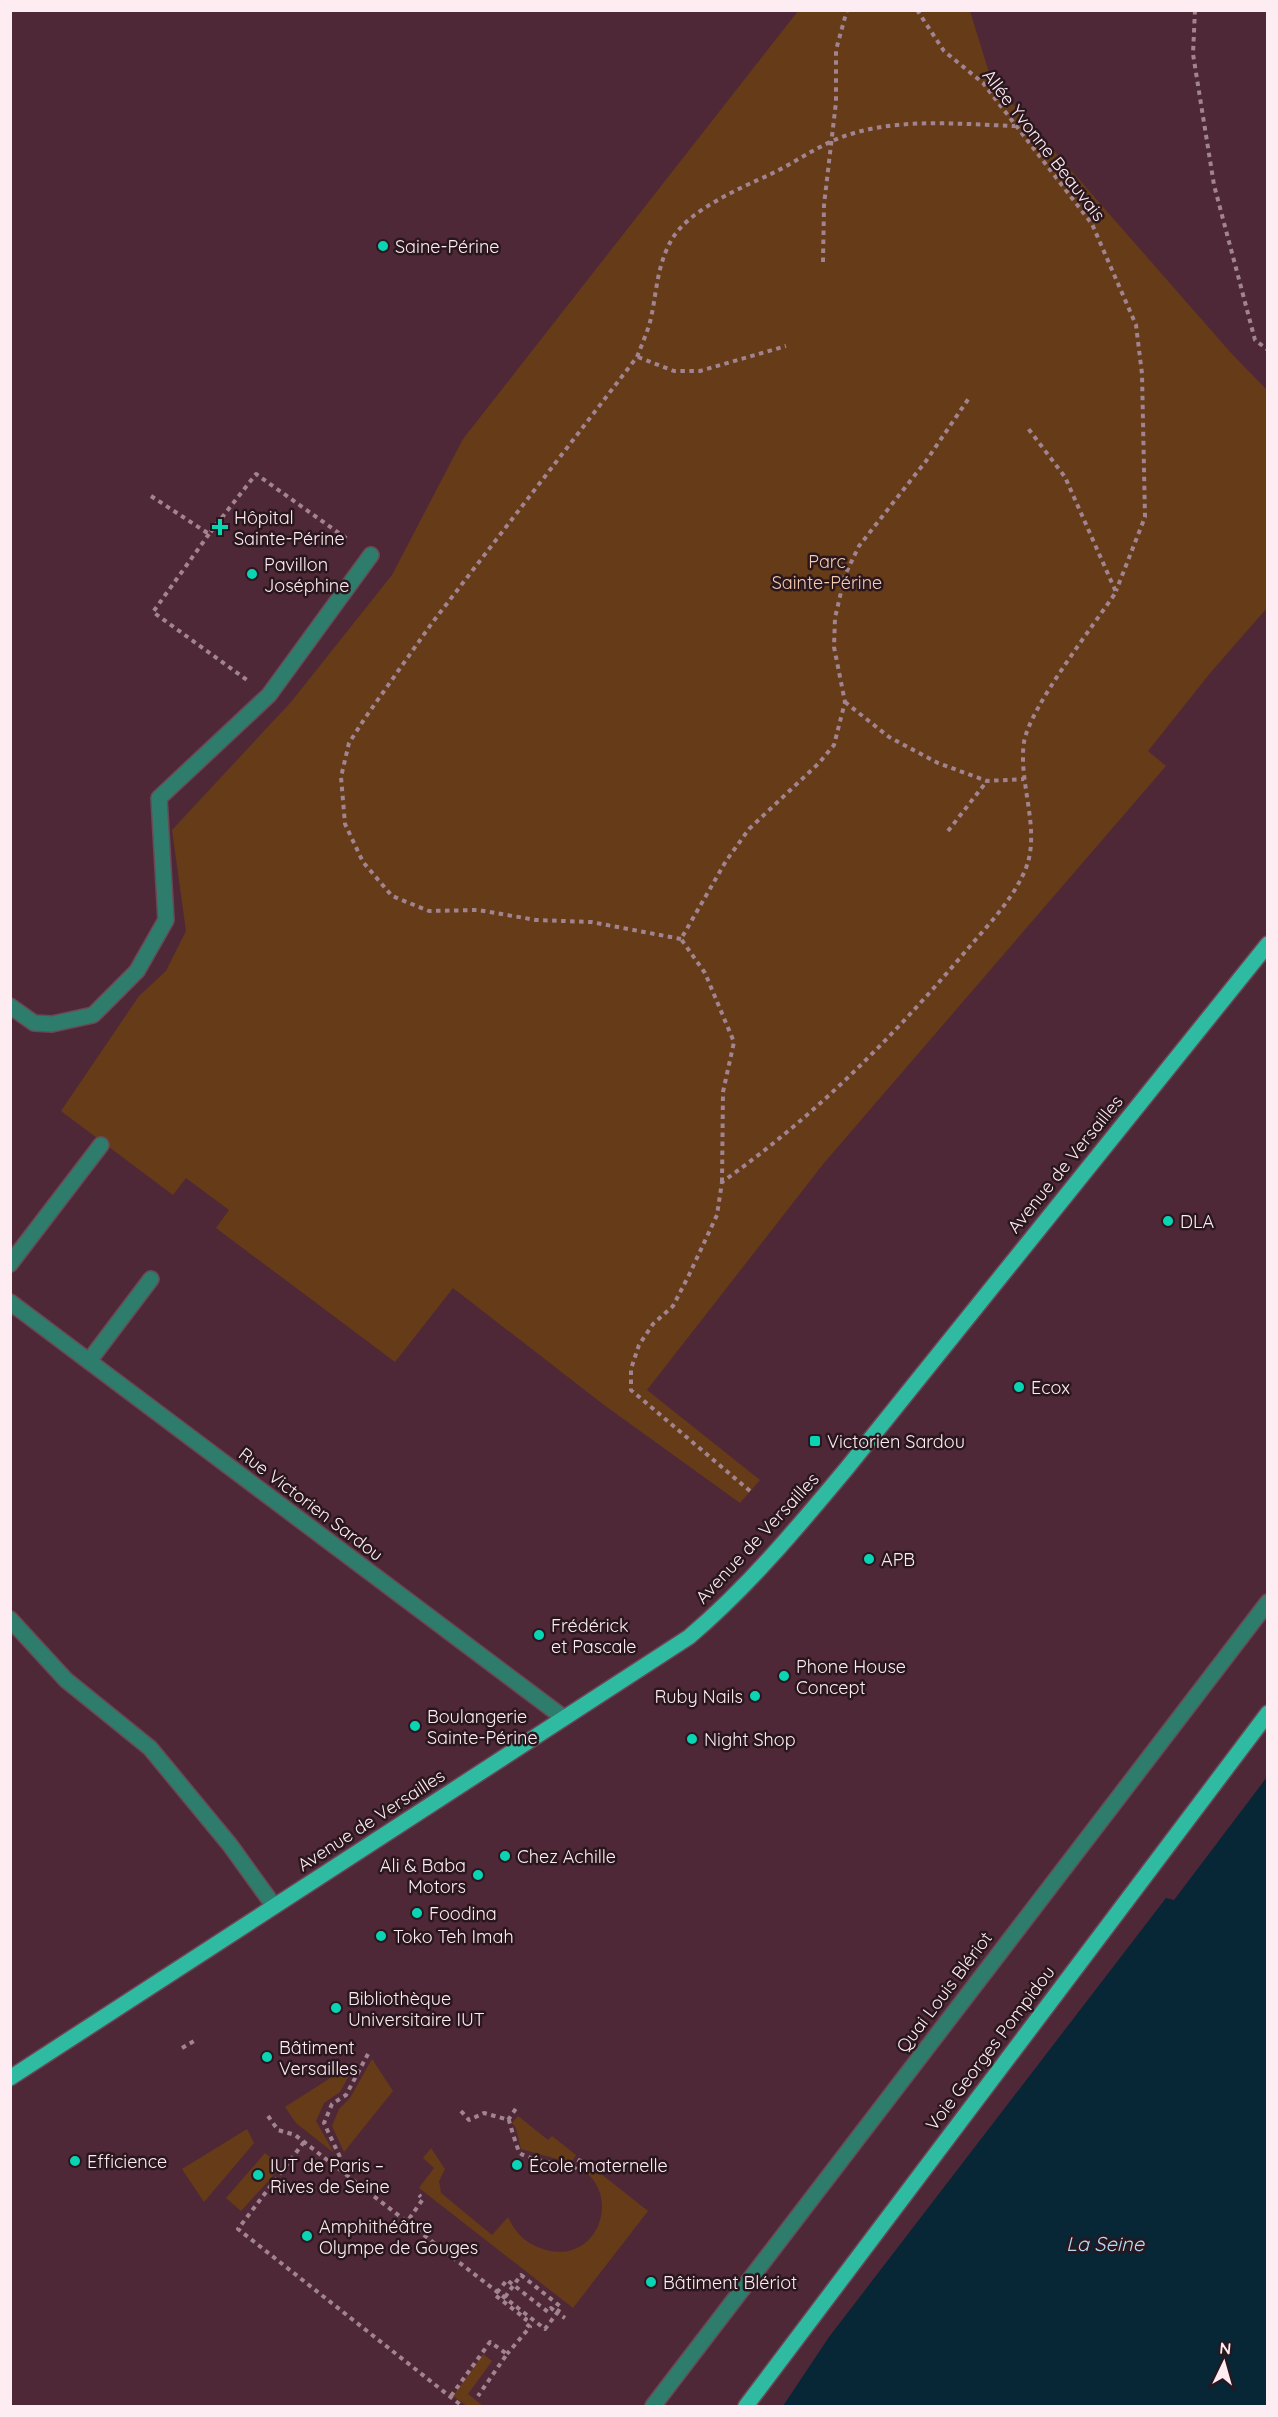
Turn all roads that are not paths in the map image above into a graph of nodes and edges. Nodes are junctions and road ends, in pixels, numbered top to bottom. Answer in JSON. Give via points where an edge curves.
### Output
{"nodes":[{"id":1,"x":371,"y":555,"type":"road end"},
{"id":2,"x":1268,"y":944,"type":"edge"},
{"id":3,"x":10,"y":1006,"type":"edge"},
{"id":4,"x":101,"y":1145,"type":"dead end"},
{"id":5,"x":10,"y":1264,"type":"edge"},
{"id":6,"x":151,"y":1279,"type":"dead end"},
{"id":7,"x":10,"y":1302,"type":"edge"},
{"id":8,"x":88,"y":1361,"type":"junction"},
{"id":9,"x":1268,"y":1602,"type":"edge"},
{"id":10,"x":10,"y":1619,"type":"edge"},
{"id":11,"x":1268,"y":1713,"type":"edge"},
{"id":12,"x":564,"y":1718,"type":"junction"},
{"id":13,"x":274,"y":1906,"type":"junction"},
{"id":14,"x":10,"y":2078,"type":"edge"},
{"id":15,"x":653,"y":2406,"type":"edge"},
{"id":16,"x":746,"y":2406,"type":"edge"}],
"edges":[{"from":1,"to":3,"type":"street","via":[[269,695],[159,798],[166,920],[137,971],[93,1015],[51,1024],[34,1023]]},
{"from":2,"to":12,"type":"main road","name":"Avenue de Versailles","via":[[792,1534],[724,1607],[689,1637]]},
{"from":4,"to":5,"type":"street"},
{"from":6,"to":8,"type":"street"},
{"from":7,"to":8,"type":"street","name":"Rue Victorien Sardou"},
{"from":8,"to":12,"type":"street","name":"Rue Victorien Sardou"},
{"from":9,"to":15,"type":"street","name":"Quai Louis Blériot"},
{"from":10,"to":13,"type":"street","via":[[66,1680],[150,1748],[230,1845]]},
{"from":11,"to":16,"type":"main road","name":"Voie Georges Pompidou"},
{"from":12,"to":13,"type":"main road","name":"Avenue de Versailles"},
{"from":13,"to":14,"type":"main road","name":"Avenue de Versailles"}]}
